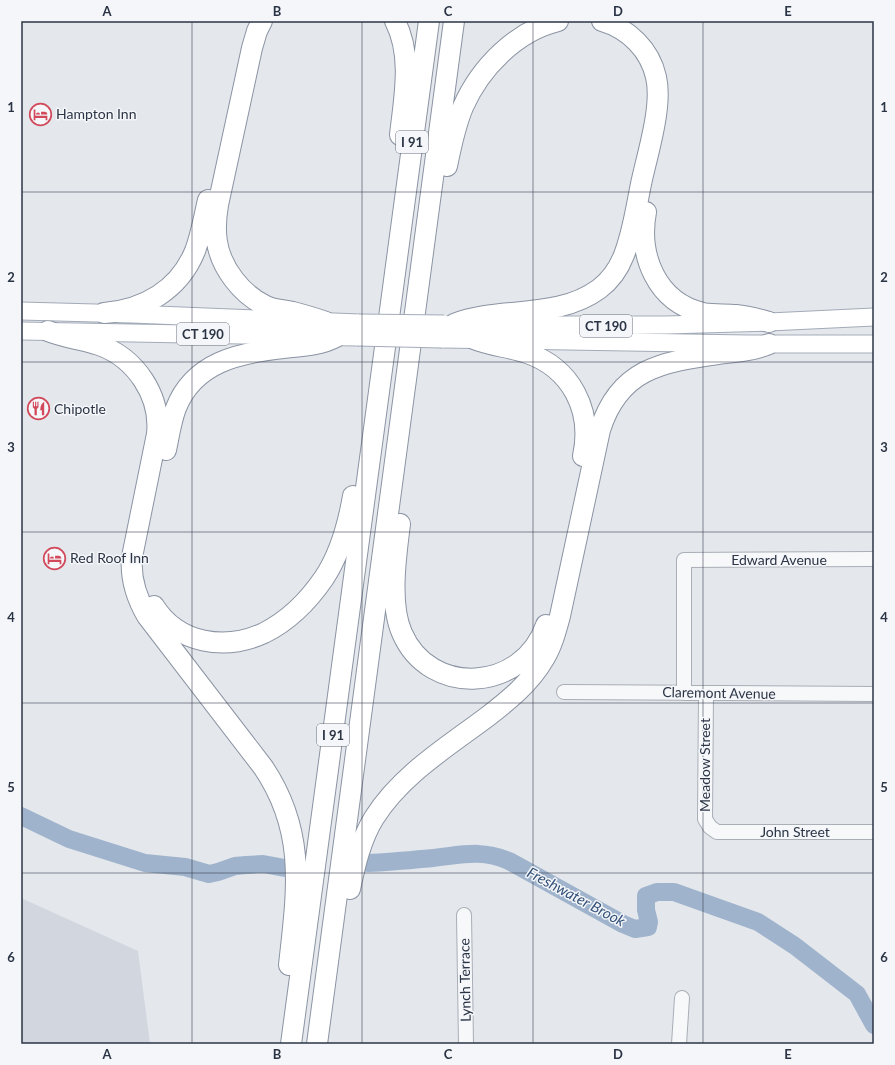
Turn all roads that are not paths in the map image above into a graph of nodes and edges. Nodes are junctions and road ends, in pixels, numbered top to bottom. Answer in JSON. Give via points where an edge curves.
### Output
{"nodes":[{"id":1,"x":248,"y":21,"type":"edge"},
{"id":2,"x":262,"y":21,"type":"edge"},
{"id":3,"x":395,"y":21,"type":"edge"},
{"id":4,"x":429,"y":21,"type":"edge"},
{"id":5,"x":454,"y":21,"type":"edge"},
{"id":6,"x":558,"y":21,"type":"edge"},
{"id":7,"x":602,"y":21,"type":"edge"},
{"id":8,"x":634,"y":21,"type":"edge"},
{"id":9,"x":431,"y":198,"type":"junction"},
{"id":10,"x":396,"y":263,"type":"junction"},
{"id":11,"x":874,"y":307,"type":"edge"},
{"id":12,"x":21,"y":311,"type":"edge"},
{"id":13,"x":104,"y":313,"type":"junction"},
{"id":14,"x":874,"y":317,"type":"edge"},
{"id":15,"x":826,"y":320,"type":"junction"},
{"id":16,"x":769,"y":322,"type":"junction"},
{"id":17,"x":331,"y":329,"type":"junction"},
{"id":18,"x":446,"y":329,"type":"junction"},
{"id":19,"x":21,"y":330,"type":"edge"},
{"id":20,"x":48,"y":331,"type":"junction"},
{"id":21,"x":474,"y":339,"type":"junction"},
{"id":22,"x":769,"y":344,"type":"junction"},
{"id":23,"x":870,"y":345,"type":"edge"},
{"id":24,"x":402,"y":410,"type":"junction"},
{"id":25,"x":374,"y":426,"type":"junction"},
{"id":26,"x":874,"y":559,"type":"edge"},
{"id":27,"x":564,"y":692,"type":"dead end"},
{"id":28,"x":684,"y":693,"type":"junction"},
{"id":29,"x":706,"y":694,"type":"junction"},
{"id":30,"x":874,"y":694,"type":"edge"},
{"id":31,"x":717,"y":832,"type":"joint"},
{"id":32,"x":874,"y":832,"type":"edge"},
{"id":33,"x":464,"y":915,"type":"dead end"},
{"id":34,"x":331,"y":941,"type":"junction"},
{"id":35,"x":682,"y":998,"type":"dead end"},
{"id":36,"x":281,"y":1044,"type":"edge"},
{"id":37,"x":291,"y":1044,"type":"edge"},
{"id":38,"x":317,"y":1044,"type":"edge"},
{"id":39,"x":466,"y":1044,"type":"edge"},
{"id":40,"x":679,"y":1044,"type":"edge"}],
"edges":[{"from":1,"to":13,"type":"highway","via":[[241,42],[201,232],[192,258],[178,280],[160,296],[135,308]]},
{"from":2,"to":17,"type":"highway","via":[[252,48],[220,198],[216,220],[217,243],[230,275],[256,300],[271,308],[305,315]]},
{"from":3,"to":10,"type":"highway","via":[[402,39],[405,66],[389,233]]},
{"from":4,"to":10,"type":"highway","number":"I 91"},
{"from":5,"to":9,"type":"highway","number":"I 91"},
{"from":6,"to":9,"type":"highway","via":[[542,26],[516,42],[498,57],[478,80],[461,112],[444,176]]},
{"from":7,"to":18,"type":"highway","via":[[626,32],[640,46],[652,64],[658,91],[656,116],[632,227],[620,262],[612,276],[600,288],[574,302],[537,310],[477,317]]},
{"from":8,"to":16,"type":"highway","via":[[659,54],[666,70],[669,89],[667,114],[644,226],[644,246],[649,265],[666,292],[688,308],[707,314],[744,316]]},
{"from":9,"to":24,"type":"highway","number":"I 91"},
{"from":10,"to":25,"type":"highway","number":"I 91"},
{"from":11,"to":15,"type":"main road","via":[[848,311]]},
{"from":12,"to":13,"type":"main road","number":"CT 190"},
{"from":13,"to":17,"type":"main road","number":"CT 190"},
{"from":14,"to":15,"type":"main road","number":"CT 190"},
{"from":15,"to":16,"type":"main road","number":"CT 190"},
{"from":16,"to":18,"type":"main road","number":"CT 190"},
{"from":17,"to":18,"type":"main road","number":"CT 190","bridge":true},
{"from":17,"to":20,"type":"main road","number":"CT 190"},
{"from":17,"to":25,"type":"highway","via":[[319,344],[260,351],[211,366],[192,383],[183,396],[176,408],[171,427],[144,557],[146,588],[162,617],[189,636],[204,641],[224,642],[264,632],[295,611],[321,582],[337,553],[350,514],[361,453]]},
{"from":18,"to":21,"type":"main road","number":"CT 190"},
{"from":19,"to":20,"type":"main road","number":"CT 190"},
{"from":20,"to":36,"type":"highway","via":[[97,344],[119,355],[139,374],[153,400],[157,415],[157,434],[132,557],[134,586],[147,616],[263,767],[286,809],[294,845],[296,876]]},
{"from":21,"to":22,"type":"main road","number":"CT 190"},
{"from":21,"to":24,"type":"highway","via":[[528,353],[554,367],[566,378],[575,393],[582,409],[585,426],[584,450],[547,622],[532,652],[505,672],[473,678],[442,672],[426,664],[416,654],[399,627],[395,587],[408,440]]},
{"from":22,"to":23,"type":"main road","number":"CT 190"},
{"from":22,"to":34,"type":"highway","via":[[750,350],[691,358],[655,367],[634,377],[617,393],[607,409],[600,430],[560,616],[545,657],[533,676],[515,694],[413,772],[381,808],[362,844],[345,914]]},
{"from":24,"to":34,"type":"highway","number":"I 91"},
{"from":25,"to":37,"type":"highway","number":"I 91"},
{"from":26,"to":28,"type":"street","name":"Edward Avenue","via":[[684,560]]},
{"from":27,"to":28,"type":"street","name":"Claremont Avenue"},
{"from":28,"to":29,"type":"street","name":"Claremont Avenue"},
{"from":29,"to":30,"type":"street","name":"Claremont Avenue"},
{"from":29,"to":31,"type":"street","name":"Meadow Street","via":[[705,819]]},
{"from":31,"to":32,"type":"street","name":"John Street"},
{"from":33,"to":39,"type":"street","name":"Lynch Terrace"},
{"from":34,"to":38,"type":"highway","number":"I 91"},
{"from":35,"to":40,"type":"street"}]}
